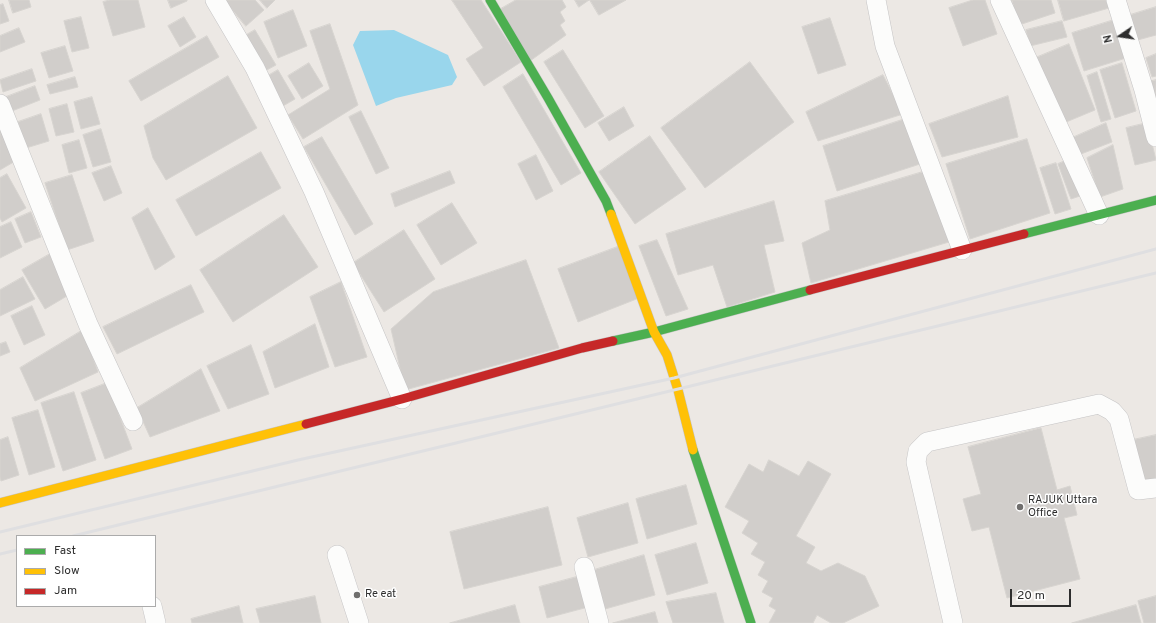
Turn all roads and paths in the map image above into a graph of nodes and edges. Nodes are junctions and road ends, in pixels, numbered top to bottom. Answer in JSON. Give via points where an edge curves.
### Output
{"nodes":[{"id":1,"x":215,"y":0,"type":"edge"},
{"id":2,"x":876,"y":0,"type":"edge"},
{"id":3,"x":1000,"y":0,"type":"edge"},
{"id":4,"x":1116,"y":0,"type":"edge"},
{"id":5,"x":494,"y":1,"type":"edge"},
{"id":6,"x":0,"y":104,"type":"edge"},
{"id":7,"x":1156,"y":137,"type":"edge"},
{"id":8,"x":1156,"y":200,"type":"edge"},
{"id":9,"x":1099,"y":215,"type":"junction"},
{"id":10,"x":962,"y":250,"type":"junction"},
{"id":11,"x":654,"y":332,"type":"junction"},
{"id":12,"x":402,"y":399,"type":"junction"},
{"id":13,"x":133,"y":421,"type":"dead end"},
{"id":14,"x":1156,"y":488,"type":"edge"},
{"id":15,"x":0,"y":503,"type":"edge"},
{"id":16,"x":337,"y":555,"type":"dead end"},
{"id":17,"x":584,"y":567,"type":"dead end"},
{"id":18,"x":152,"y":607,"type":"edge"},
{"id":19,"x":156,"y":623,"type":"edge"},
{"id":20,"x":360,"y":623,"type":"edge"},
{"id":21,"x":599,"y":623,"type":"edge"},
{"id":22,"x":751,"y":623,"type":"edge"},
{"id":23,"x":953,"y":623,"type":"edge"}],
"edges":[{"from":1,"to":12,"type":"street","via":[[255,68],[314,192]]},
{"from":2,"to":10,"type":"street","via":[[885,46]]},
{"from":3,"to":9,"type":"street"},
{"from":4,"to":7,"type":"street"},
{"from":5,"to":11,"type":"street","via":[[606,201]]},
{"from":6,"to":13,"type":"street","via":[[88,324]]},
{"from":8,"to":9,"type":"street"},
{"from":9,"to":10,"type":"street"},
{"from":10,"to":11,"type":"street"},
{"from":11,"to":12,"type":"street","via":[[582,348]]},
{"from":11,"to":22,"type":"street","via":[[667,355],[695,456]]},
{"from":12,"to":15,"type":"street"},
{"from":14,"to":23,"type":"street","via":[[1138,490],[1118,419],[1112,411],[1099,404],[927,442],[918,451],[916,462]]},
{"from":16,"to":20,"type":"street"},
{"from":17,"to":21,"type":"street"},
{"from":18,"to":19,"type":"street"}]}
